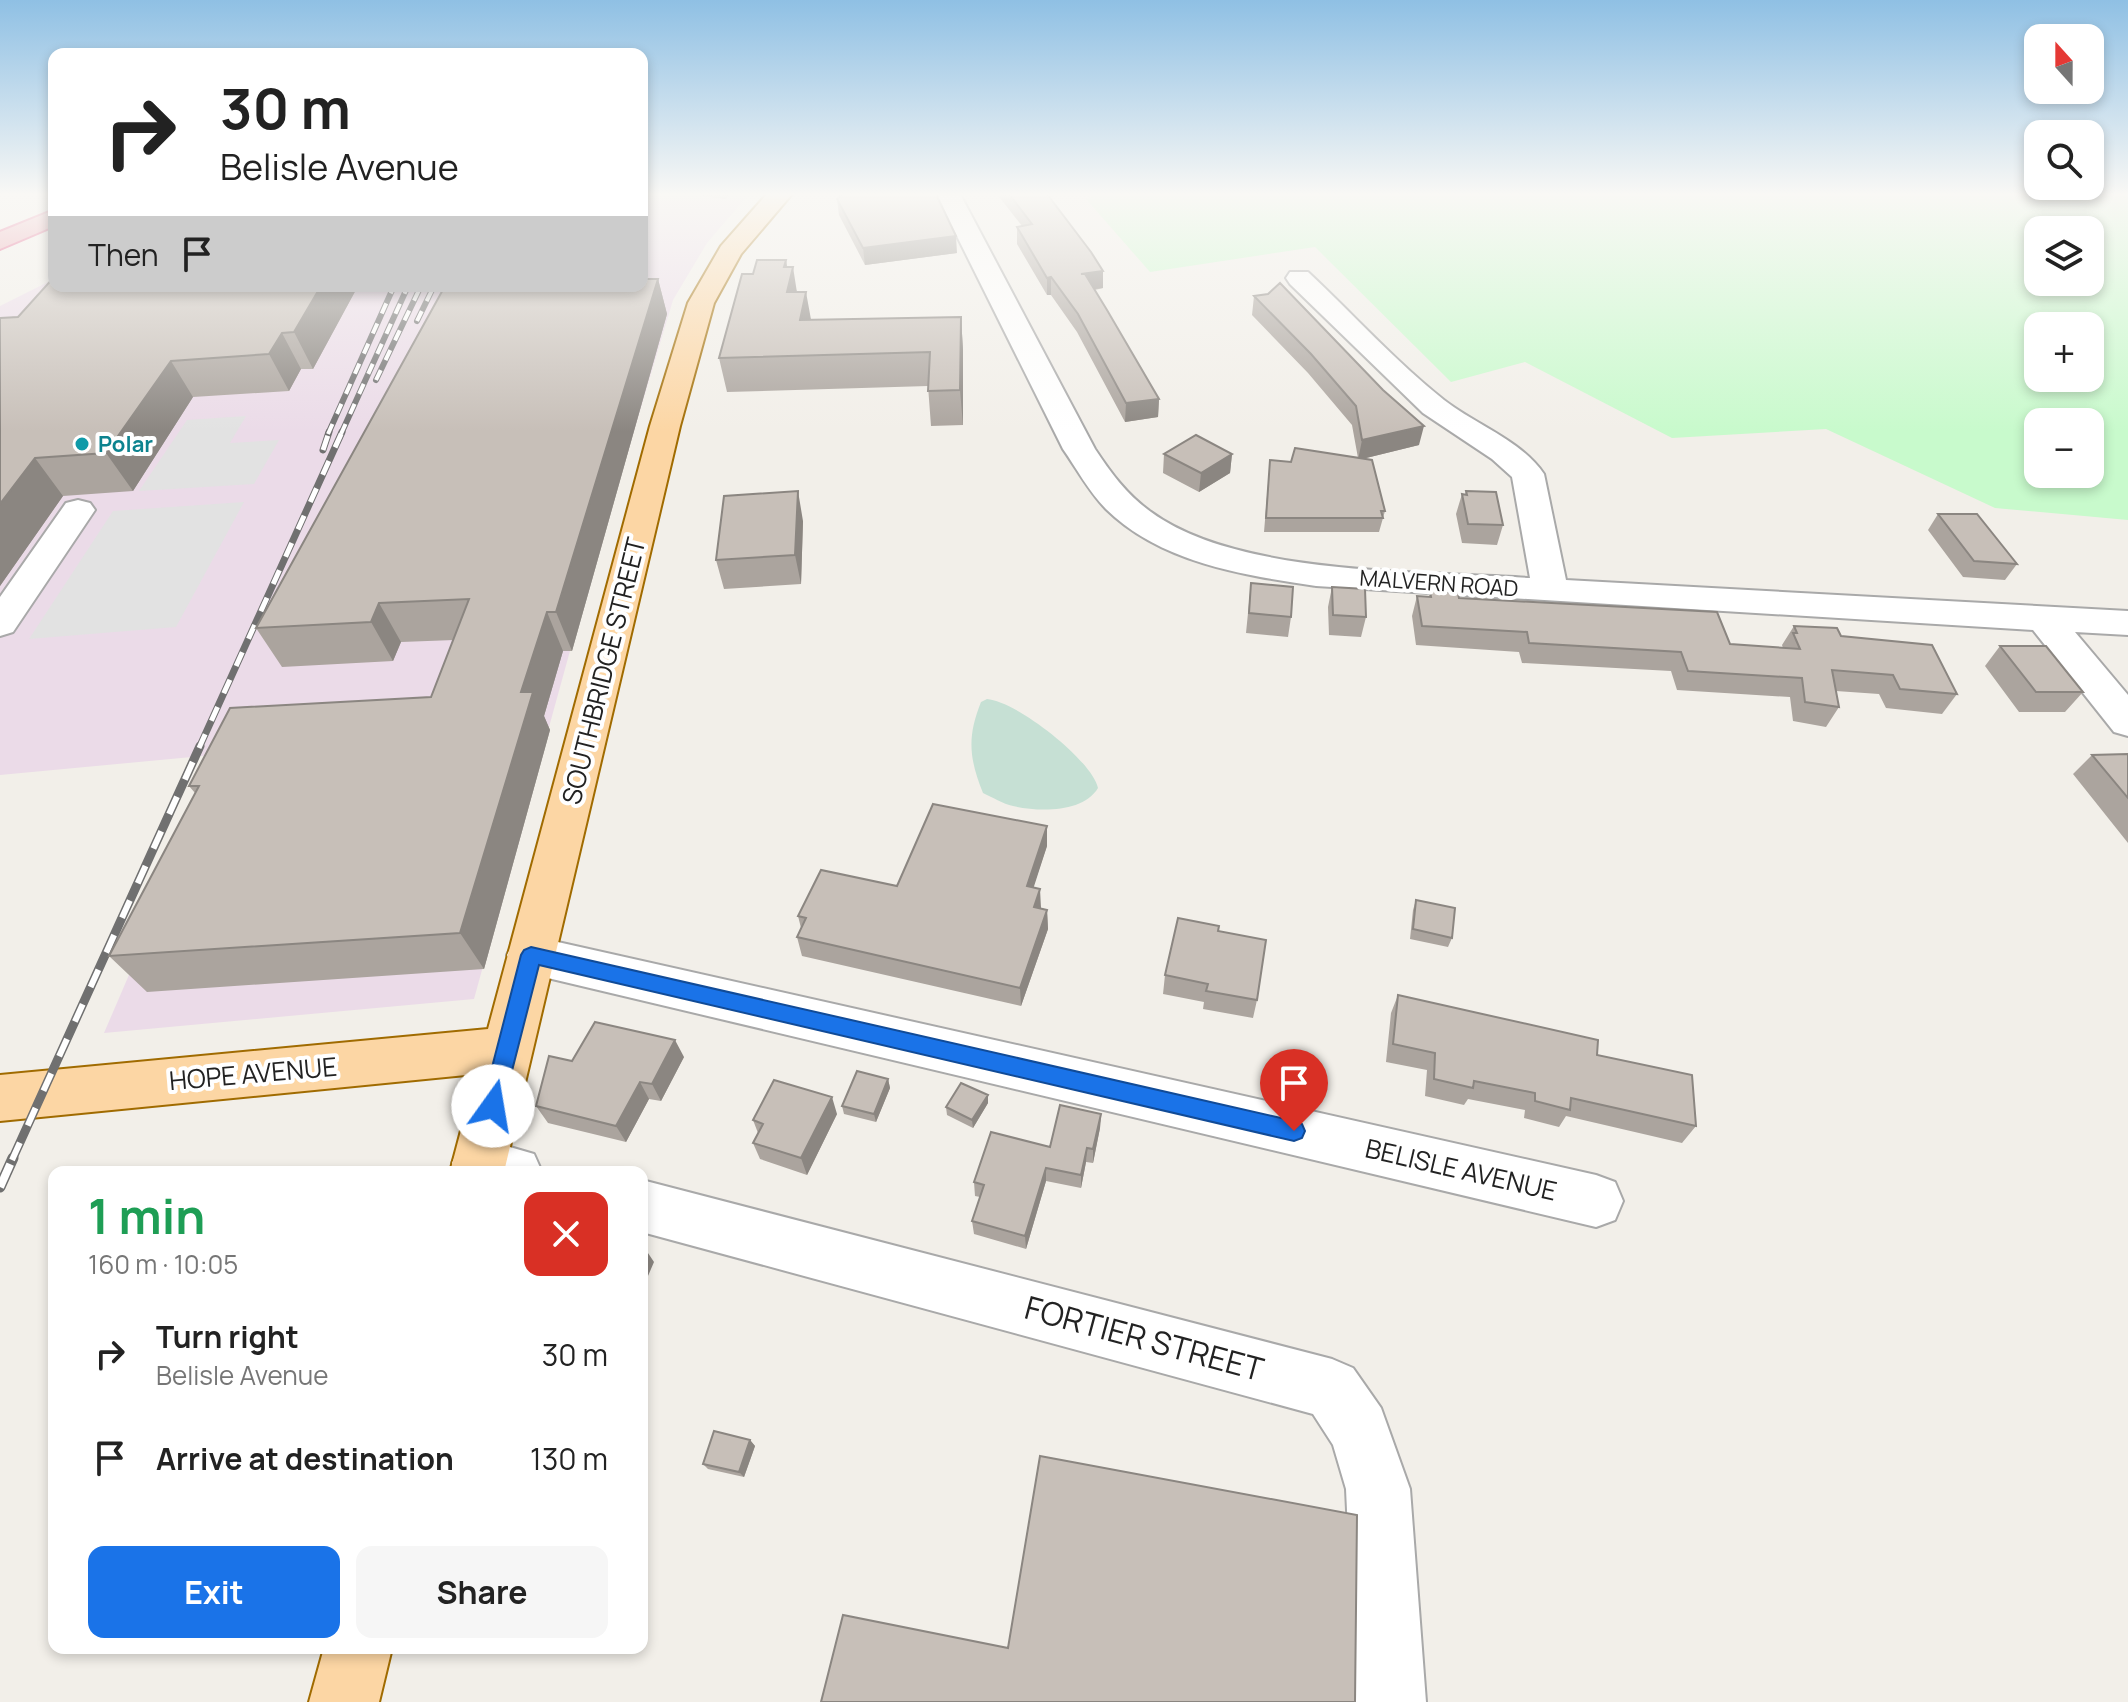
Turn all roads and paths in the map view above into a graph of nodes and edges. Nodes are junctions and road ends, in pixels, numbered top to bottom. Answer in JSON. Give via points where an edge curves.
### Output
{"nodes":[{"id":1,"x":717,"y":273,"type":"edge"},
{"id":2,"x":989,"y":273,"type":"edge"},
{"id":3,"x":1299,"y":278,"type":"dead end"},
{"id":4,"x":78,"y":510,"type":"dead end"},
{"id":5,"x":1550,"y":590,"type":"junction"},
{"id":6,"x":2043,"y":618,"type":"junction"},
{"id":7,"x":2128,"y":623,"type":"edge"},
{"id":8,"x":0,"y":624,"type":"edge"},
{"id":9,"x":2128,"y":722,"type":"edge"},
{"id":10,"x":531,"y":955,"type":"junction"},
{"id":11,"x":506,"y":1049,"type":"junction"},
{"id":12,"x":0,"y":1098,"type":"edge"},
{"id":13,"x":490,"y":1166,"type":"edge"},
{"id":14,"x":1596,"y":1201,"type":"dead end"},
{"id":15,"x":648,"y":1208,"type":"edge"},
{"id":16,"x":356,"y":1654,"type":"edge"},
{"id":17,"x":344,"y":1702,"type":"edge"},
{"id":18,"x":1391,"y":1702,"type":"edge"}],
"edges":[{"from":1,"to":10,"type":"main road","name":"SOUTHBRIDGE STREET","via":[[701,303],[665,426]]},
{"from":2,"to":5,"type":"street","name":"MALVERN ROAD","via":[[1079,449],[1120,504],[1149,526],[1192,548],[1253,566]]},
{"from":3,"to":5,"type":"street","via":[[1434,407],[1528,474]]},
{"from":4,"to":8,"type":"street"},
{"from":5,"to":6,"type":"street","name":"MALVERN ROAD"},
{"from":6,"to":7,"type":"street","name":"MALVERN ROAD"},
{"from":6,"to":9,"type":"street"},
{"from":10,"to":11,"type":"main road","name":"SOUTHBRIDGE STREET"},
{"from":10,"to":14,"type":"street","name":"BELISLE AVENUE"},
{"from":11,"to":12,"type":"main road","name":"HOPE AVENUE"},
{"from":11,"to":13,"type":"main road","name":"SOUTHBRIDGE STREET"},
{"from":15,"to":18,"type":"street","name":"FORTIER STREET","via":[[1332,1389],[1359,1430],[1378,1489]]},
{"from":16,"to":17,"type":"main road"}]}
